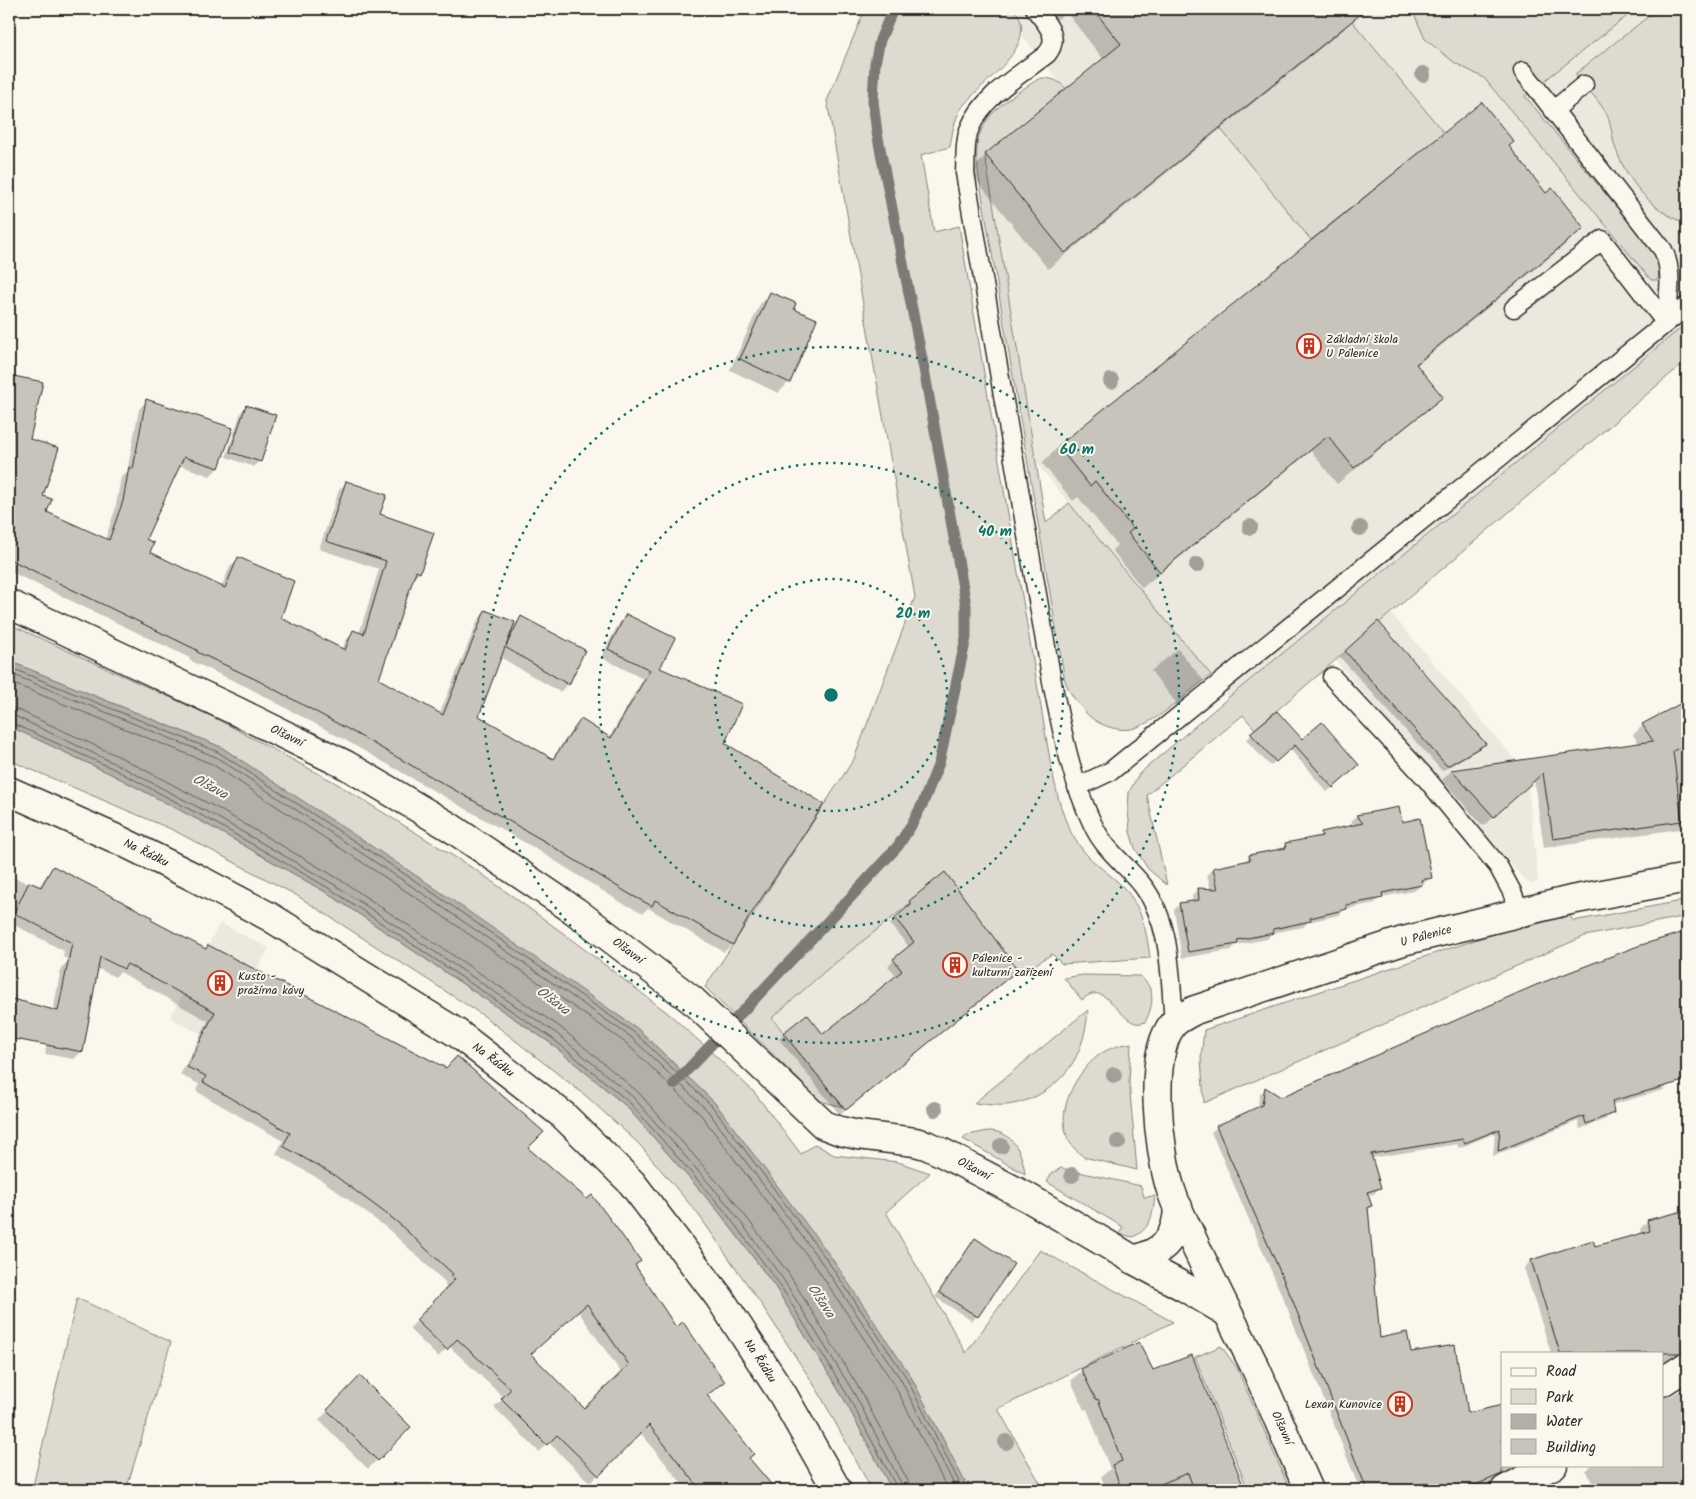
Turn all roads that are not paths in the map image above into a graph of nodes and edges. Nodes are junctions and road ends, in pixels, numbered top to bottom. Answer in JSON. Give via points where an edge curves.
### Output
{"nodes":[{"id":1,"x":1035,"y":9,"type":"edge"},
{"id":2,"x":1523,"y":71,"type":"dead end"},
{"id":3,"x":1584,"y":85,"type":"dead end"},
{"id":4,"x":1554,"y":110,"type":"junction"},
{"id":5,"x":1687,"y":306,"type":"edge"},
{"id":6,"x":1514,"y":308,"type":"dead end"},
{"id":7,"x":1666,"y":323,"type":"junction"},
{"id":8,"x":9,"y":604,"type":"edge"},
{"id":9,"x":1332,"y":677,"type":"dead end"},
{"id":10,"x":1077,"y":787,"type":"junction"},
{"id":11,"x":9,"y":791,"type":"edge"},
{"id":12,"x":1687,"y":878,"type":"edge"},
{"id":13,"x":1520,"y":912,"type":"junction"},
{"id":14,"x":1174,"y":1023,"type":"junction"},
{"id":15,"x":1178,"y":1207,"type":"junction"},
{"id":16,"x":1134,"y":1260,"type":"junction"},
{"id":17,"x":1228,"y":1313,"type":"junction"},
{"id":18,"x":1687,"y":1366,"type":"edge"},
{"id":19,"x":1664,"y":1381,"type":"edge"},
{"id":20,"x":1551,"y":1466,"type":"edge"},
{"id":21,"x":836,"y":1490,"type":"edge"},
{"id":22,"x":1309,"y":1490,"type":"edge"},
{"id":23,"x":1505,"y":1490,"type":"edge"}],
"edges":[{"from":1,"to":10,"type":"lane","via":[[1053,35],[1051,50],[996,93],[980,110],[969,130],[965,173],[1052,682],[1068,760]]},
{"from":2,"to":4,"type":"lane"},
{"from":3,"to":4,"type":"lane"},
{"from":4,"to":7,"type":"lane","via":[[1663,250],[1671,276]]},
{"from":5,"to":7,"type":"lane"},
{"from":6,"to":7,"type":"lane","via":[[1602,240]]},
{"from":7,"to":10,"type":"lane","via":[[1111,771]]},
{"from":8,"to":16,"type":"street","name":"Olšavní","via":[[346,765],[450,827],[575,911],[692,1000],[824,1125],[858,1135],[926,1145],[1027,1197]]},
{"from":9,"to":13,"type":"lane","via":[[1425,777],[1498,866]]},
{"from":10,"to":14,"type":"lane","via":[[1100,838],[1144,888],[1157,911],[1166,942]]},
{"from":11,"to":21,"type":"street","name":"Na Řádku","via":[[196,878],[270,917],[457,1034],[563,1115],[632,1183],[719,1297],[783,1395]]},
{"from":12,"to":13,"type":"street","name":"U Pálenice"},
{"from":13,"to":14,"type":"street","name":"U Pálenice","via":[[1404,942],[1195,1010]]},
{"from":14,"to":15,"type":"street","name":"Olšavní","via":[[1159,1058],[1158,1097],[1165,1163]]},
{"from":15,"to":16,"type":"street","via":[[1177,1222],[1168,1241],[1152,1254]]},
{"from":15,"to":17,"type":"street","name":"Olšavní"},
{"from":16,"to":17,"type":"street","name":"Olšavní"},
{"from":17,"to":22,"type":"street","name":"Olšavní"},
{"from":18,"to":19,"type":"street"},
{"from":20,"to":23,"type":"street"}]}
